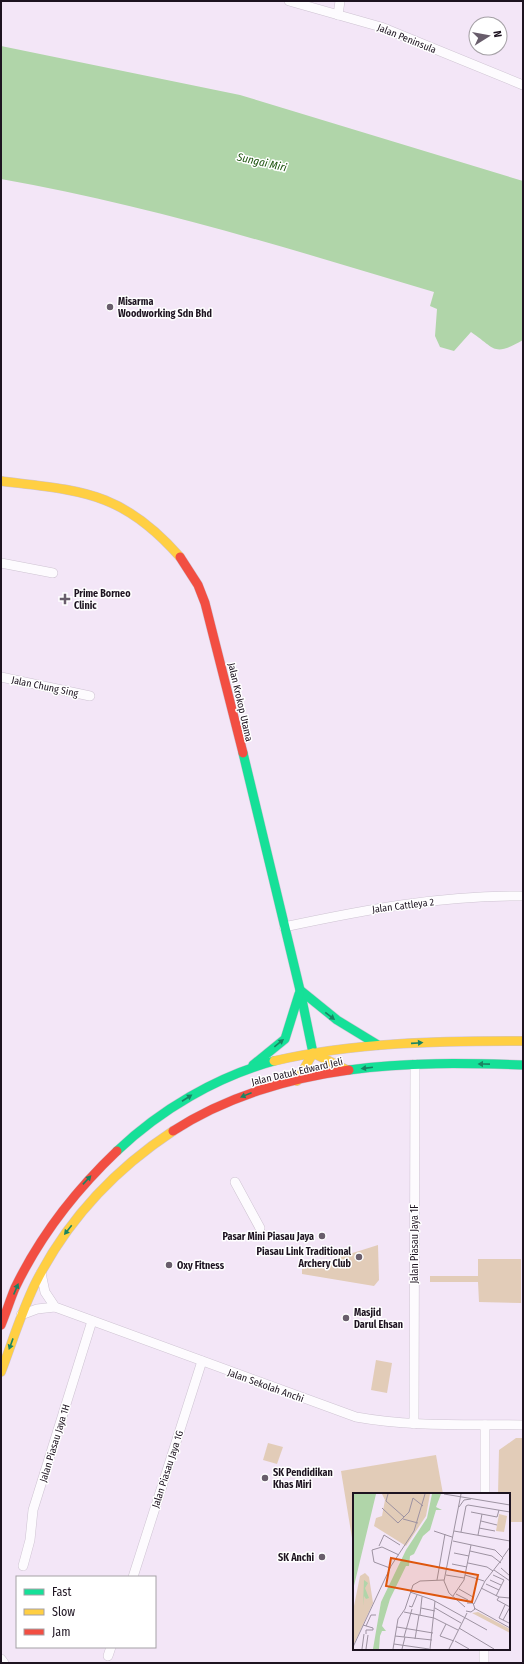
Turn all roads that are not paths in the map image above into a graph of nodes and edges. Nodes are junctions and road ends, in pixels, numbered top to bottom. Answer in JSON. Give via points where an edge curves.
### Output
{"nodes":[{"id":1,"x":289,"y":1,"type":"edge"},
{"id":2,"x":340,"y":1,"type":"edge"},
{"id":3,"x":320,"y":5,"type":"edge"},
{"id":4,"x":338,"y":14,"type":"junction"},
{"id":5,"x":523,"y":85,"type":"edge"},
{"id":6,"x":1,"y":481,"type":"edge"},
{"id":7,"x":1,"y":563,"type":"edge"},
{"id":8,"x":53,"y":573,"type":"dead end"},
{"id":9,"x":1,"y":677,"type":"edge"},
{"id":10,"x":90,"y":696,"type":"dead end"},
{"id":11,"x":523,"y":896,"type":"edge"},
{"id":12,"x":284,"y":927,"type":"junction"},
{"id":13,"x":300,"y":990,"type":"junction"},
{"id":14,"x":523,"y":1041,"type":"edge"},
{"id":15,"x":378,"y":1045,"type":"junction"},
{"id":16,"x":313,"y":1053,"type":"junction"},
{"id":17,"x":415,"y":1064,"type":"junction"},
{"id":18,"x":523,"y":1065,"type":"edge"},
{"id":19,"x":249,"y":1068,"type":"junction"},
{"id":20,"x":347,"y":1070,"type":"junction"},
{"id":21,"x":297,"y":1081,"type":"junction"},
{"id":22,"x":235,"y":1182,"type":"dead end"},
{"id":23,"x":260,"y":1228,"type":"dead end"},
{"id":24,"x":41,"y":1273,"type":"junction"},
{"id":25,"x":55,"y":1307,"type":"junction"},
{"id":26,"x":22,"y":1315,"type":"junction"},
{"id":27,"x":92,"y":1321,"type":"junction"},
{"id":28,"x":1,"y":1325,"type":"edge"},
{"id":29,"x":202,"y":1361,"type":"junction"},
{"id":30,"x":1,"y":1372,"type":"edge"},
{"id":31,"x":414,"y":1424,"type":"junction"},
{"id":32,"x":485,"y":1425,"type":"junction"},
{"id":33,"x":523,"y":1425,"type":"edge"},
{"id":34,"x":485,"y":1493,"type":"edge"},
{"id":35,"x":23,"y":1566,"type":"dead end"},
{"id":36,"x":133,"y":1576,"type":"edge"},
{"id":37,"x":484,"y":1650,"type":"edge"},
{"id":38,"x":1,"y":1659,"type":"edge"},
{"id":39,"x":4,"y":1663,"type":"edge"},
{"id":40,"x":484,"y":1663,"type":"edge"}],
"edges":[{"from":1,"to":3,"type":"street","name":"Jalan Peninsula"},
{"from":2,"to":4,"type":"street"},
{"from":3,"to":4,"type":"street","name":"Jalan Peninsula"},
{"from":4,"to":5,"type":"street","name":"Jalan Peninsula","via":[[381,27]]},
{"from":6,"to":12,"type":"street","name":"Jalan Krokop Utama","via":[[50,486],[96,496],[135,516],[168,544],[198,584],[207,610]]},
{"from":7,"to":8,"type":"street"},
{"from":9,"to":10,"type":"street","name":"Jalan Chung Sing"},
{"from":11,"to":12,"type":"street","name":"Jalan Cattleya 2","via":[[474,897],[382,907]]},
{"from":12,"to":13,"type":"street","name":"Jalan Krokop Utama"},
{"from":13,"to":15,"type":"street","one_way":true,"via":[[338,1023]]},
{"from":13,"to":16,"type":"street","name":"Jalan Krokop Utama"},
{"from":19,"to":13,"type":"street","one_way":true,"via":[[285,1039]]},
{"from":15,"to":14,"type":"street","name":"Jalan Datuk Edward Jeli","one_way":true},
{"from":15,"to":16,"type":"street","name":"Jalan Datuk Edward Jeli"},
{"from":16,"to":19,"type":"street","name":"Jalan Datuk Edward Jeli"},
{"from":16,"to":20,"type":"street"},
{"from":16,"to":21,"type":"street"},
{"from":18,"to":17,"type":"street","name":"Jalan Datuk Edward Jeli","one_way":true},
{"from":17,"to":20,"type":"street","name":"Jalan Datuk Edward Jeli","one_way":true},
{"from":17,"to":31,"type":"street","name":"Jalan Piasau Jaya 1F"},
{"from":28,"to":19,"type":"street","name":"Jalan Datuk Edward Jeli","one_way":true,"via":[[18,1283],[54,1222],[80,1187],[110,1156],[151,1122],[192,1095]]},
{"from":20,"to":21,"type":"street","name":"Jalan Datuk Edward Jeli"},
{"from":21,"to":24,"type":"street","name":"Jalan Datuk Edward Jeli","one_way":true,"via":[[260,1090],[212,1108],[163,1135],[131,1159],[103,1186],[60,1242]]},
{"from":22,"to":23,"type":"street"},
{"from":24,"to":25,"type":"street","via":[[45,1292]]},
{"from":24,"to":26,"type":"street","name":"Jalan Datuk Edward Jeli"},
{"from":25,"to":26,"type":"street","via":[[37,1309]]},
{"from":25,"to":27,"type":"street","name":"Jalan Sekolah Anchi"},
{"from":26,"to":30,"type":"street","name":"Jalan Datuk Edward Jeli","one_way":true},
{"from":27,"to":29,"type":"street","name":"Jalan Sekolah Anchi"},
{"from":27,"to":35,"type":"street","name":"Jalan Piasau Jaya 1H","via":[[33,1510],[30,1540]]},
{"from":29,"to":31,"type":"street","name":"Jalan Sekolah Anchi","via":[[356,1417],[387,1423]]},
{"from":29,"to":36,"type":"street","name":"Jalan Piasau Jaya 1G"},
{"from":31,"to":32,"type":"street","name":"Jalan Sekolah Anchi"},
{"from":32,"to":33,"type":"street","name":"Jalan Sekolah Anchi"},
{"from":32,"to":34,"type":"street"},
{"from":37,"to":40,"type":"street"},
{"from":38,"to":39,"type":"street"}]}
